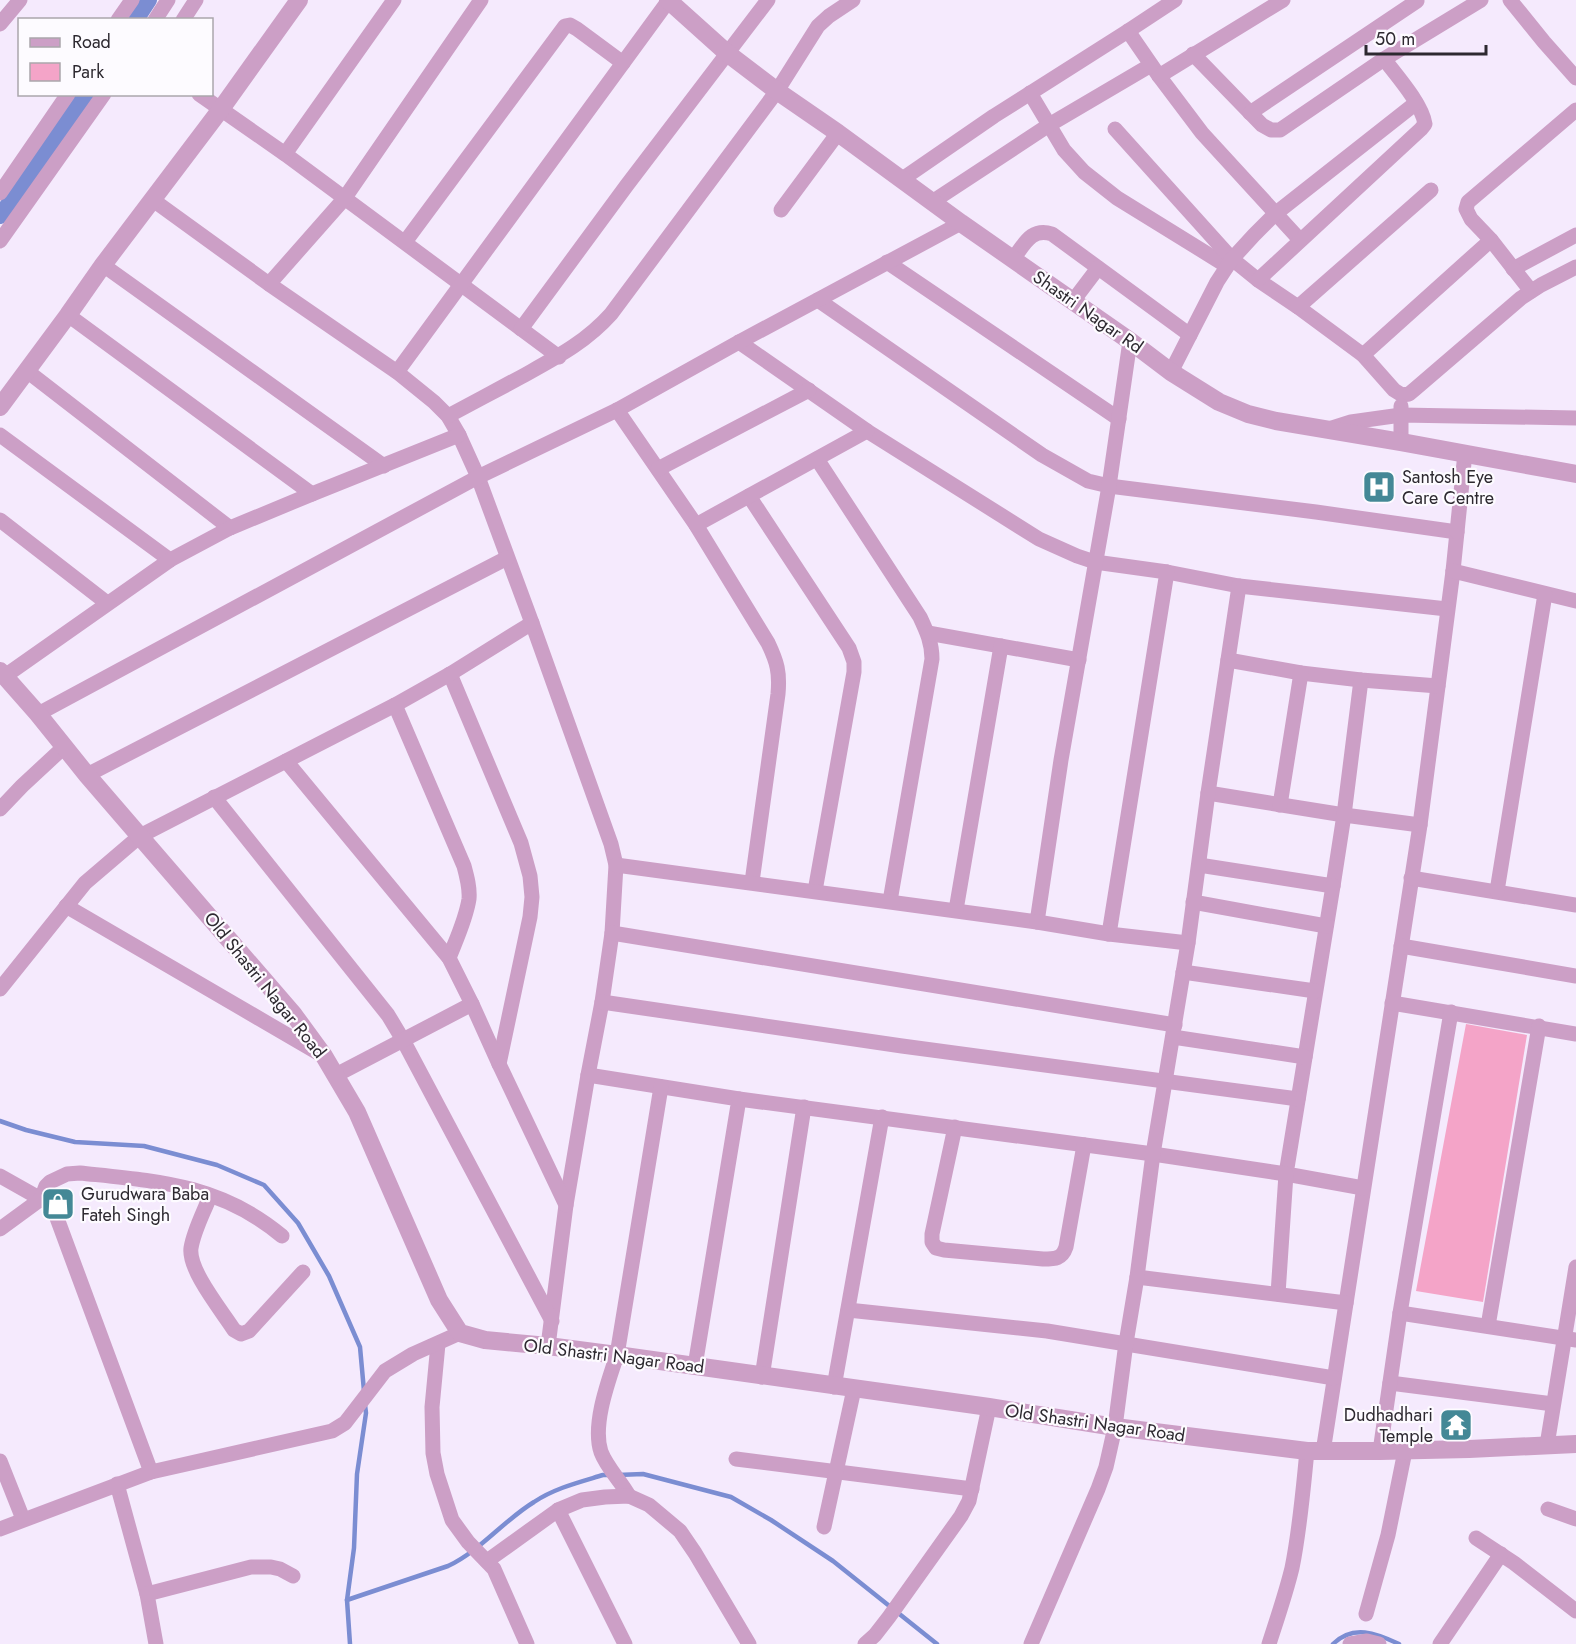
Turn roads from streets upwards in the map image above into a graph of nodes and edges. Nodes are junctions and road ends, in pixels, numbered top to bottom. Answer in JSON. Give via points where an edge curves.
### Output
{"nodes":[{"id":1,"x":20,"y":0,"type":"edge"},
{"id":2,"x":132,"y":0,"type":"edge"},
{"id":3,"x":168,"y":0,"type":"edge"},
{"id":4,"x":196,"y":0,"type":"edge"},
{"id":5,"x":299,"y":0,"type":"edge"},
{"id":6,"x":394,"y":0,"type":"edge"},
{"id":7,"x":481,"y":0,"type":"edge"},
{"id":8,"x":668,"y":0,"type":"edge"},
{"id":9,"x":768,"y":0,"type":"edge"},
{"id":10,"x":853,"y":0,"type":"edge"},
{"id":11,"x":1174,"y":0,"type":"edge"},
{"id":12,"x":1283,"y":0,"type":"edge"},
{"id":13,"x":1481,"y":0,"type":"edge"},
{"id":14,"x":1510,"y":0,"type":"edge"},
{"id":15,"x":1417,"y":1,"type":"edge"},
{"id":16,"x":119,"y":18,"type":"edge"},
{"id":17,"x":157,"y":18,"type":"edge"},
{"id":18,"x":184,"y":18,"type":"edge"},
{"id":19,"x":0,"y":24,"type":"edge"},
{"id":20,"x":1128,"y":32,"type":"junction"},
{"id":21,"x":727,"y":53,"type":"junction"},
{"id":22,"x":1193,"y":54,"type":"junction"},
{"id":23,"x":1384,"y":60,"type":"junction"},
{"id":24,"x":623,"y":63,"type":"junction"},
{"id":25,"x":1155,"y":71,"type":"junction"},
{"id":26,"x":1576,"y":78,"type":"edge"},
{"id":27,"x":777,"y":91,"type":"junction"},
{"id":28,"x":67,"y":96,"type":"edge"},
{"id":29,"x":103,"y":96,"type":"edge"},
{"id":30,"x":202,"y":96,"type":"edge"},
{"id":31,"x":1416,"y":103,"type":"junction"},
{"id":32,"x":221,"y":109,"type":"junction"},
{"id":33,"x":1039,"y":109,"type":"junction"},
{"id":34,"x":1576,"y":110,"type":"edge"},
{"id":35,"x":1250,"y":113,"type":"junction"},
{"id":36,"x":1115,"y":129,"type":"dead end"},
{"id":37,"x":838,"y":133,"type":"junction"},
{"id":38,"x":285,"y":154,"type":"junction"},
{"id":39,"x":915,"y":190,"type":"junction"},
{"id":40,"x":1431,"y":190,"type":"dead end"},
{"id":41,"x":0,"y":194,"type":"edge"},
{"id":42,"x":344,"y":199,"type":"junction"},
{"id":43,"x":153,"y":200,"type":"junction"},
{"id":44,"x":781,"y":210,"type":"dead end"},
{"id":45,"x":1275,"y":214,"type":"junction"},
{"id":46,"x":961,"y":223,"type":"junction"},
{"id":47,"x":1576,"y":235,"type":"edge"},
{"id":48,"x":1300,"y":240,"type":"junction"},
{"id":49,"x":1491,"y":240,"type":"junction"},
{"id":50,"x":0,"y":241,"type":"edge"},
{"id":51,"x":405,"y":242,"type":"junction"},
{"id":52,"x":1013,"y":259,"type":"junction"},
{"id":53,"x":887,"y":262,"type":"junction"},
{"id":54,"x":1230,"y":262,"type":"junction"},
{"id":55,"x":104,"y":264,"type":"junction"},
{"id":56,"x":1576,"y":267,"type":"edge"},
{"id":57,"x":1098,"y":268,"type":"junction"},
{"id":58,"x":1513,"y":269,"type":"junction"},
{"id":59,"x":1258,"y":280,"type":"junction"},
{"id":60,"x":269,"y":284,"type":"junction"},
{"id":61,"x":460,"y":285,"type":"junction"},
{"id":62,"x":1531,"y":291,"type":"junction"},
{"id":63,"x":818,"y":300,"type":"junction"},
{"id":64,"x":1073,"y":301,"type":"junction"},
{"id":65,"x":1298,"y":307,"type":"junction"},
{"id":66,"x":68,"y":315,"type":"junction"},
{"id":67,"x":521,"y":329,"type":"junction"},
{"id":68,"x":1190,"y":335,"type":"junction"},
{"id":69,"x":1130,"y":341,"type":"junction"},
{"id":70,"x":740,"y":342,"type":"junction"},
{"id":71,"x":1363,"y":355,"type":"junction"},
{"id":72,"x":559,"y":357,"type":"junction"},
{"id":73,"x":27,"y":371,"type":"junction"},
{"id":74,"x":396,"y":372,"type":"junction"},
{"id":75,"x":1171,"y":372,"type":"junction"},
{"id":76,"x":809,"y":390,"type":"junction"},
{"id":77,"x":1402,"y":395,"type":"junction"},
{"id":78,"x":0,"y":407,"type":"edge"},
{"id":79,"x":617,"y":410,"type":"junction"},
{"id":80,"x":1401,"y":415,"type":"junction"},
{"id":81,"x":448,"y":416,"type":"junction"},
{"id":82,"x":1576,"y":418,"type":"edge"},
{"id":83,"x":1119,"y":419,"type":"junction"},
{"id":84,"x":1328,"y":430,"type":"junction"},
{"id":85,"x":867,"y":431,"type":"junction"},
{"id":86,"x":0,"y":435,"type":"edge"},
{"id":87,"x":459,"y":435,"type":"junction"},
{"id":88,"x":1401,"y":441,"type":"junction"},
{"id":89,"x":1466,"y":453,"type":"junction"},
{"id":90,"x":817,"y":459,"type":"junction"},
{"id":91,"x":384,"y":466,"type":"junction"},
{"id":92,"x":658,"y":469,"type":"junction"},
{"id":93,"x":1576,"y":474,"type":"edge"},
{"id":94,"x":478,"y":477,"type":"junction"},
{"id":95,"x":1109,"y":486,"type":"junction"},
{"id":96,"x":312,"y":494,"type":"junction"},
{"id":97,"x":749,"y":496,"type":"junction"},
{"id":98,"x":0,"y":520,"type":"edge"},
{"id":99,"x":696,"y":525,"type":"junction"},
{"id":100,"x":230,"y":528,"type":"junction"},
{"id":101,"x":1457,"y":532,"type":"junction"},
{"id":102,"x":507,"y":558,"type":"junction"},
{"id":103,"x":170,"y":560,"type":"junction"},
{"id":104,"x":1095,"y":562,"type":"junction"},
{"id":105,"x":1454,"y":571,"type":"junction"},
{"id":106,"x":1167,"y":572,"type":"junction"},
{"id":107,"x":1239,"y":586,"type":"junction"},
{"id":108,"x":1545,"y":594,"type":"junction"},
{"id":109,"x":1576,"y":601,"type":"edge"},
{"id":110,"x":107,"y":603,"type":"junction"},
{"id":111,"x":1447,"y":609,"type":"junction"},
{"id":112,"x":532,"y":623,"type":"junction"},
{"id":113,"x":928,"y":633,"type":"junction"},
{"id":114,"x":1001,"y":646,"type":"junction"},
{"id":115,"x":1079,"y":660,"type":"junction"},
{"id":116,"x":1228,"y":660,"type":"junction"},
{"id":117,"x":1301,"y":673,"type":"junction"},
{"id":118,"x":2,"y":674,"type":"edge"},
{"id":119,"x":450,"y":674,"type":"junction"},
{"id":120,"x":1361,"y":680,"type":"junction"},
{"id":121,"x":1438,"y":686,"type":"junction"},
{"id":122,"x":395,"y":705,"type":"junction"},
{"id":123,"x":38,"y":714,"type":"junction"},
{"id":124,"x":64,"y":747,"type":"junction"},
{"id":125,"x":286,"y":761,"type":"junction"},
{"id":126,"x":87,"y":775,"type":"junction"},
{"id":127,"x":1208,"y":793,"type":"junction"},
{"id":128,"x":214,"y":797,"type":"junction"},
{"id":129,"x":1280,"y":805,"type":"junction"},
{"id":130,"x":0,"y":809,"type":"edge"},
{"id":131,"x":1344,"y":815,"type":"junction"},
{"id":132,"x":1420,"y":825,"type":"junction"},
{"id":133,"x":140,"y":836,"type":"junction"},
{"id":134,"x":616,"y":864,"type":"junction"},
{"id":135,"x":1199,"y":865,"type":"junction"},
{"id":136,"x":1411,"y":878,"type":"junction"},
{"id":137,"x":752,"y":882,"type":"junction"},
{"id":138,"x":1333,"y":886,"type":"junction"},
{"id":139,"x":815,"y":891,"type":"junction"},
{"id":140,"x":1497,"y":891,"type":"junction"},
{"id":141,"x":890,"y":902,"type":"junction"},
{"id":142,"x":1193,"y":902,"type":"junction"},
{"id":143,"x":1576,"y":905,"type":"edge"},
{"id":144,"x":66,"y":906,"type":"junction"},
{"id":145,"x":956,"y":910,"type":"junction"},
{"id":146,"x":1037,"y":922,"type":"junction"},
{"id":147,"x":1326,"y":926,"type":"junction"},
{"id":148,"x":612,"y":933,"type":"junction"},
{"id":149,"x":1109,"y":934,"type":"junction"},
{"id":150,"x":1188,"y":943,"type":"junction"},
{"id":151,"x":1401,"y":946,"type":"junction"},
{"id":152,"x":449,"y":958,"type":"junction"},
{"id":153,"x":1183,"y":972,"type":"junction"},
{"id":154,"x":1576,"y":976,"type":"edge"},
{"id":155,"x":0,"y":989,"type":"edge"},
{"id":156,"x":1315,"y":991,"type":"junction"},
{"id":157,"x":602,"y":1002,"type":"junction"},
{"id":158,"x":1392,"y":1003,"type":"junction"},
{"id":159,"x":472,"y":1004,"type":"junction"},
{"id":160,"x":1451,"y":1012,"type":"junction"},
{"id":161,"x":1539,"y":1026,"type":"junction"},
{"id":162,"x":1174,"y":1031,"type":"junction"},
{"id":163,"x":1576,"y":1034,"type":"edge"},
{"id":164,"x":403,"y":1040,"type":"junction"},
{"id":165,"x":324,"y":1056,"type":"junction"},
{"id":166,"x":1305,"y":1057,"type":"junction"},
{"id":167,"x":499,"y":1064,"type":"junction"},
{"id":168,"x":336,"y":1075,"type":"junction"},
{"id":169,"x":588,"y":1075,"type":"junction"},
{"id":170,"x":1166,"y":1082,"type":"junction"},
{"id":171,"x":661,"y":1087,"type":"junction"},
{"id":172,"x":739,"y":1099,"type":"junction"},
{"id":173,"x":1298,"y":1100,"type":"junction"},
{"id":174,"x":804,"y":1107,"type":"junction"},
{"id":175,"x":882,"y":1118,"type":"junction"},
{"id":176,"x":955,"y":1127,"type":"junction"},
{"id":177,"x":1084,"y":1145,"type":"junction"},
{"id":178,"x":1153,"y":1154,"type":"junction"},
{"id":179,"x":1286,"y":1174,"type":"junction"},
{"id":180,"x":0,"y":1176,"type":"edge"},
{"id":181,"x":1363,"y":1188,"type":"junction"},
{"id":182,"x":210,"y":1196,"type":"junction"},
{"id":183,"x":41,"y":1199,"type":"junction"},
{"id":184,"x":566,"y":1205,"type":"junction"},
{"id":185,"x":0,"y":1229,"type":"edge"},
{"id":186,"x":282,"y":1236,"type":"dead end"},
{"id":187,"x":1576,"y":1267,"type":"edge"},
{"id":188,"x":303,"y":1272,"type":"dead end"},
{"id":189,"x":1137,"y":1277,"type":"junction"},
{"id":190,"x":1278,"y":1294,"type":"junction"},
{"id":191,"x":1346,"y":1304,"type":"junction"},
{"id":192,"x":848,"y":1310,"type":"junction"},
{"id":193,"x":1400,"y":1312,"type":"junction"},
{"id":194,"x":552,"y":1321,"type":"junction"},
{"id":195,"x":1488,"y":1326,"type":"junction"},
{"id":196,"x":460,"y":1333,"type":"junction"},
{"id":197,"x":1570,"y":1339,"type":"edge"},
{"id":198,"x":1126,"y":1343,"type":"junction"},
{"id":199,"x":438,"y":1344,"type":"junction"},
{"id":200,"x":548,"y":1346,"type":"junction"},
{"id":201,"x":617,"y":1355,"type":"junction"},
{"id":202,"x":695,"y":1366,"type":"junction"},
{"id":203,"x":762,"y":1377,"type":"junction"},
{"id":204,"x":1334,"y":1378,"type":"junction"},
{"id":205,"x":1390,"y":1383,"type":"junction"},
{"id":206,"x":834,"y":1386,"type":"junction"},
{"id":207,"x":854,"y":1389,"type":"junction"},
{"id":208,"x":1553,"y":1404,"type":"junction"},
{"id":209,"x":989,"y":1407,"type":"junction"},
{"id":210,"x":1115,"y":1427,"type":"junction"},
{"id":211,"x":1576,"y":1444,"type":"edge"},
{"id":212,"x":1547,"y":1445,"type":"junction"},
{"id":213,"x":1380,"y":1451,"type":"junction"},
{"id":214,"x":1405,"y":1451,"type":"junction"},
{"id":215,"x":1315,"y":1452,"type":"junction"},
{"id":216,"x":736,"y":1459,"type":"dead end"},
{"id":217,"x":0,"y":1461,"type":"edge"},
{"id":218,"x":151,"y":1472,"type":"junction"},
{"id":219,"x":836,"y":1472,"type":"junction"},
{"id":220,"x":3,"y":1477,"type":"edge"},
{"id":221,"x":117,"y":1484,"type":"junction"},
{"id":222,"x":972,"y":1489,"type":"junction"},
{"id":223,"x":626,"y":1491,"type":"junction"},
{"id":224,"x":1548,"y":1509,"type":"dead end"},
{"id":225,"x":558,"y":1510,"type":"junction"},
{"id":226,"x":23,"y":1519,"type":"junction"},
{"id":227,"x":1576,"y":1519,"type":"edge"},
{"id":228,"x":824,"y":1527,"type":"dead end"},
{"id":229,"x":0,"y":1529,"type":"edge"},
{"id":230,"x":1476,"y":1538,"type":"dead end"},
{"id":231,"x":1501,"y":1554,"type":"junction"},
{"id":232,"x":483,"y":1558,"type":"junction"},
{"id":233,"x":293,"y":1576,"type":"dead end"},
{"id":234,"x":147,"y":1594,"type":"junction"},
{"id":235,"x":1576,"y":1611,"type":"edge"},
{"id":236,"x":1366,"y":1614,"type":"dead end"},
{"id":237,"x":525,"y":1643,"type":"edge"},
{"id":238,"x":156,"y":1644,"type":"edge"},
{"id":239,"x":625,"y":1644,"type":"edge"},
{"id":240,"x":749,"y":1644,"type":"edge"},
{"id":241,"x":865,"y":1644,"type":"edge"},
{"id":242,"x":1031,"y":1644,"type":"edge"},
{"id":243,"x":1269,"y":1644,"type":"edge"},
{"id":244,"x":1350,"y":1644,"type":"edge"},
{"id":245,"x":1379,"y":1644,"type":"edge"},
{"id":246,"x":1440,"y":1644,"type":"edge"}],
"edges":[{"from":1,"to":19,"type":"street"},
{"from":2,"to":16,"type":"street"},
{"from":3,"to":17,"type":"street"},
{"from":4,"to":18,"type":"street"},
{"from":5,"to":32,"type":"street"},
{"from":6,"to":38,"type":"street"},
{"from":7,"to":42,"type":"street"},
{"from":8,"to":21,"type":"street","name":"Shastri Nagar Rd"},
{"from":8,"to":24,"type":"street"},
{"from":9,"to":21,"type":"street"},
{"from":10,"to":27,"type":"street","via":[[818,26]]},
{"from":11,"to":20,"type":"street"},
{"from":12,"to":22,"type":"street"},
{"from":13,"to":23,"type":"street"},
{"from":14,"to":26,"type":"street"},
{"from":15,"to":35,"type":"street"},
{"from":20,"to":25,"type":"street"},
{"from":20,"to":33,"type":"street"},
{"from":21,"to":27,"type":"street","name":"Shastri Nagar Rd"},
{"from":21,"to":67,"type":"street"},
{"from":22,"to":25,"type":"street"},
{"from":22,"to":35,"type":"street"},
{"from":23,"to":31,"type":"street"},
{"from":23,"to":35,"type":"street","via":[[1280,129],[1271,130]]},
{"from":24,"to":51,"type":"street","via":[[577,29],[566,26]]},
{"from":24,"to":61,"type":"street"},
{"from":25,"to":33,"type":"street"},
{"from":25,"to":45,"type":"street","via":[[1202,133]]},
{"from":27,"to":37,"type":"street","name":"Shastri Nagar Rd"},
{"from":27,"to":72,"type":"street","via":[[611,314]]},
{"from":28,"to":41,"type":"street"},
{"from":29,"to":50,"type":"street"},
{"from":30,"to":32,"type":"street"},
{"from":31,"to":45,"type":"street"},
{"from":31,"to":48,"type":"street","via":[[1424,115],[1421,129]]},
{"from":32,"to":38,"type":"street"},
{"from":32,"to":43,"type":"street"},
{"from":33,"to":39,"type":"street"},
{"from":33,"to":39,"type":"street","via":[[994,116]]},
{"from":33,"to":54,"type":"street","via":[[1064,150],[1084,172],[1117,198]]},
{"from":34,"to":49,"type":"street","via":[[1468,202],[1466,209],[1471,219]]},
{"from":36,"to":54,"type":"street"},
{"from":37,"to":39,"type":"street","name":"Shastri Nagar Rd"},
{"from":37,"to":44,"type":"street"},
{"from":38,"to":42,"type":"street"},
{"from":39,"to":46,"type":"street","name":"Shastri Nagar Rd"},
{"from":40,"to":65,"type":"street"},
{"from":42,"to":51,"type":"street"},
{"from":42,"to":60,"type":"street"},
{"from":43,"to":55,"type":"street"},
{"from":43,"to":60,"type":"street"},
{"from":45,"to":48,"type":"street"},
{"from":45,"to":54,"type":"street"},
{"from":46,"to":52,"type":"street","name":"Shastri Nagar Rd"},
{"from":46,"to":53,"type":"street"},
{"from":47,"to":58,"type":"street"},
{"from":48,"to":59,"type":"street"},
{"from":49,"to":58,"type":"street"},
{"from":49,"to":71,"type":"street"},
{"from":51,"to":61,"type":"street"},
{"from":52,"to":57,"type":"street","via":[[1030,237],[1043,231]]},
{"from":52,"to":64,"type":"street","name":"Shastri Nagar Rd"},
{"from":53,"to":63,"type":"street"},
{"from":53,"to":83,"type":"street"},
{"from":54,"to":59,"type":"street"},
{"from":54,"to":68,"type":"street"},
{"from":55,"to":66,"type":"street"},
{"from":55,"to":91,"type":"street"},
{"from":56,"to":62,"type":"street"},
{"from":57,"to":64,"type":"street"},
{"from":57,"to":68,"type":"street"},
{"from":58,"to":62,"type":"street"},
{"from":59,"to":65,"type":"street"},
{"from":60,"to":74,"type":"street"},
{"from":61,"to":67,"type":"street"},
{"from":61,"to":74,"type":"street"},
{"from":62,"to":77,"type":"street","via":[[1409,394]]},
{"from":63,"to":70,"type":"street"},
{"from":63,"to":95,"type":"street","via":[[1042,455],[1088,482]]},
{"from":64,"to":69,"type":"street","name":"Shastri Nagar Rd"},
{"from":65,"to":71,"type":"street"},
{"from":66,"to":73,"type":"street"},
{"from":66,"to":96,"type":"street"},
{"from":67,"to":72,"type":"street"},
{"from":68,"to":75,"type":"street"},
{"from":69,"to":75,"type":"street","name":"Shastri Nagar Rd"},
{"from":69,"to":83,"type":"street"},
{"from":70,"to":76,"type":"street"},
{"from":70,"to":79,"type":"street"},
{"from":71,"to":77,"type":"street"},
{"from":72,"to":81,"type":"street"},
{"from":73,"to":78,"type":"street"},
{"from":73,"to":100,"type":"street"},
{"from":74,"to":81,"type":"street"},
{"from":75,"to":84,"type":"street","name":"Shastri Nagar Rd","via":[[1219,402],[1248,414]]},
{"from":76,"to":85,"type":"street"},
{"from":76,"to":92,"type":"street"},
{"from":77,"to":80,"type":"street"},
{"from":79,"to":92,"type":"street"},
{"from":79,"to":94,"type":"street"},
{"from":80,"to":82,"type":"street"},
{"from":80,"to":84,"type":"street","via":[[1351,422]]},
{"from":80,"to":88,"type":"street"},
{"from":81,"to":87,"type":"street"},
{"from":83,"to":95,"type":"street"},
{"from":84,"to":88,"type":"street","name":"Shastri Nagar Rd"},
{"from":85,"to":90,"type":"street"},
{"from":85,"to":104,"type":"street","via":[[1039,539]]},
{"from":86,"to":103,"type":"street"},
{"from":87,"to":91,"type":"street"},
{"from":87,"to":94,"type":"street"},
{"from":88,"to":89,"type":"street","name":"Shastri Nagar Rd"},
{"from":89,"to":93,"type":"street","name":"Shastri Nagar Rd"},
{"from":89,"to":101,"type":"street"},
{"from":90,"to":97,"type":"street"},
{"from":90,"to":113,"type":"street"},
{"from":91,"to":96,"type":"street"},
{"from":92,"to":99,"type":"street"},
{"from":94,"to":102,"type":"street"},
{"from":94,"to":123,"type":"street"},
{"from":95,"to":101,"type":"street"},
{"from":95,"to":104,"type":"street"},
{"from":96,"to":100,"type":"street"},
{"from":97,"to":99,"type":"street"},
{"from":97,"to":139,"type":"street","via":[[849,648],[854,662]]},
{"from":98,"to":110,"type":"street"},
{"from":99,"to":137,"type":"street","via":[[768,643],[779,676]]},
{"from":100,"to":103,"type":"street"},
{"from":101,"to":105,"type":"street"},
{"from":102,"to":112,"type":"street"},
{"from":102,"to":126,"type":"street"},
{"from":103,"to":110,"type":"street"},
{"from":104,"to":106,"type":"street"},
{"from":104,"to":115,"type":"street"},
{"from":105,"to":108,"type":"street"},
{"from":105,"to":111,"type":"street"},
{"from":106,"to":107,"type":"street"},
{"from":106,"to":149,"type":"street"},
{"from":107,"to":111,"type":"street"},
{"from":107,"to":116,"type":"street"},
{"from":108,"to":109,"type":"street"},
{"from":108,"to":140,"type":"street"},
{"from":110,"to":118,"type":"street"},
{"from":111,"to":121,"type":"street"},
{"from":112,"to":119,"type":"street"},
{"from":112,"to":134,"type":"street"},
{"from":113,"to":114,"type":"street"},
{"from":113,"to":141,"type":"street","via":[[932,659]]},
{"from":114,"to":115,"type":"street"},
{"from":114,"to":145,"type":"street"},
{"from":115,"to":146,"type":"street"},
{"from":116,"to":117,"type":"street"},
{"from":116,"to":127,"type":"street"},
{"from":117,"to":120,"type":"street"},
{"from":117,"to":129,"type":"street"},
{"from":118,"to":123,"type":"street","name":"Old Shastri Nagar Road"},
{"from":119,"to":122,"type":"street"},
{"from":119,"to":167,"type":"street","via":[[521,843],[530,876],[530,917]]},
{"from":120,"to":121,"type":"street"},
{"from":120,"to":131,"type":"street"},
{"from":121,"to":132,"type":"street"},
{"from":122,"to":125,"type":"street"},
{"from":122,"to":152,"type":"street","via":[[464,866],[468,884],[466,911]]},
{"from":123,"to":124,"type":"street","name":"Old Shastri Nagar Road"},
{"from":124,"to":126,"type":"street","name":"Old Shastri Nagar Road"},
{"from":124,"to":130,"type":"street"},
{"from":125,"to":128,"type":"street"},
{"from":125,"to":152,"type":"street"},
{"from":126,"to":133,"type":"street","name":"Old Shastri Nagar Road"},
{"from":127,"to":129,"type":"street"},
{"from":127,"to":135,"type":"street"},
{"from":128,"to":133,"type":"street"},
{"from":128,"to":164,"type":"street","via":[[388,1015]]},
{"from":129,"to":131,"type":"street"},
{"from":131,"to":132,"type":"street"},
{"from":131,"to":138,"type":"street"},
{"from":132,"to":136,"type":"street"},
{"from":133,"to":144,"type":"street","via":[[85,883]]},
{"from":133,"to":165,"type":"street","name":"Old Shastri Nagar Road","via":[[294,1015]]},
{"from":134,"to":137,"type":"street"},
{"from":134,"to":148,"type":"street"},
{"from":135,"to":138,"type":"street"},
{"from":135,"to":142,"type":"street"},
{"from":136,"to":140,"type":"street"},
{"from":136,"to":151,"type":"street"},
{"from":137,"to":139,"type":"street"},
{"from":138,"to":147,"type":"street"},
{"from":139,"to":141,"type":"street"},
{"from":140,"to":143,"type":"street"},
{"from":141,"to":145,"type":"street"},
{"from":142,"to":147,"type":"street"},
{"from":142,"to":150,"type":"street"},
{"from":144,"to":155,"type":"street"},
{"from":144,"to":165,"type":"street"},
{"from":145,"to":146,"type":"street"},
{"from":146,"to":149,"type":"street"},
{"from":147,"to":156,"type":"street"},
{"from":148,"to":157,"type":"street"},
{"from":148,"to":162,"type":"street"},
{"from":149,"to":150,"type":"street"},
{"from":150,"to":153,"type":"street"},
{"from":151,"to":154,"type":"street"},
{"from":151,"to":158,"type":"street"},
{"from":152,"to":159,"type":"street"},
{"from":153,"to":156,"type":"street"},
{"from":153,"to":162,"type":"street"},
{"from":156,"to":166,"type":"street"},
{"from":157,"to":169,"type":"street"},
{"from":157,"to":170,"type":"street"},
{"from":158,"to":160,"type":"street"},
{"from":158,"to":181,"type":"street"},
{"from":159,"to":164,"type":"street"},
{"from":159,"to":167,"type":"street"},
{"from":160,"to":161,"type":"street"},
{"from":160,"to":193,"type":"street"},
{"from":161,"to":163,"type":"street"},
{"from":161,"to":195,"type":"street"},
{"from":162,"to":166,"type":"street"},
{"from":162,"to":170,"type":"street"},
{"from":164,"to":168,"type":"street"},
{"from":164,"to":194,"type":"street"},
{"from":165,"to":168,"type":"street","name":"Old Shastri Nagar Road"},
{"from":166,"to":173,"type":"street"},
{"from":167,"to":184,"type":"street"},
{"from":168,"to":196,"type":"street","name":"Old Shastri Nagar Road","via":[[357,1112],[440,1300]]},
{"from":169,"to":171,"type":"street"},
{"from":169,"to":184,"type":"street"},
{"from":170,"to":173,"type":"street"},
{"from":170,"to":178,"type":"street"},
{"from":171,"to":172,"type":"street"},
{"from":171,"to":201,"type":"street"},
{"from":172,"to":174,"type":"street"},
{"from":172,"to":202,"type":"street"},
{"from":173,"to":179,"type":"street"},
{"from":174,"to":175,"type":"street"},
{"from":174,"to":203,"type":"street"},
{"from":175,"to":176,"type":"street"},
{"from":175,"to":192,"type":"street"},
{"from":176,"to":177,"type":"street"},
{"from":176,"to":177,"type":"street","via":[[932,1234],[936,1248],[944,1250],[1043,1259],[1060,1257],[1066,1247]]},
{"from":177,"to":178,"type":"street"},
{"from":178,"to":179,"type":"street"},
{"from":178,"to":189,"type":"street"},
{"from":179,"to":181,"type":"street"},
{"from":179,"to":190,"type":"street"},
{"from":180,"to":183,"type":"street"},
{"from":181,"to":191,"type":"street"},
{"from":182,"to":183,"type":"street","via":[[157,1181],[80,1173],[50,1182]]},
{"from":182,"to":186,"type":"street","via":[[244,1209]]},
{"from":182,"to":188,"type":"street","via":[[193,1239],[191,1259],[234,1330],[241,1334],[249,1331]]},
{"from":183,"to":185,"type":"street"},
{"from":183,"to":218,"type":"street","via":[[54,1210]]},
{"from":184,"to":194,"type":"street"},
{"from":187,"to":197,"type":"street"},
{"from":189,"to":190,"type":"street"},
{"from":189,"to":198,"type":"street"},
{"from":190,"to":191,"type":"street"},
{"from":191,"to":204,"type":"street"},
{"from":192,"to":198,"type":"street"},
{"from":192,"to":206,"type":"street"},
{"from":193,"to":195,"type":"street"},
{"from":193,"to":205,"type":"street"},
{"from":194,"to":200,"type":"street"},
{"from":195,"to":197,"type":"street"},
{"from":196,"to":199,"type":"street"},
{"from":196,"to":200,"type":"street","name":"Old Shastri Nagar Road","via":[[485,1340]]},
{"from":197,"to":208,"type":"street"},
{"from":198,"to":204,"type":"street"},
{"from":198,"to":210,"type":"street"},
{"from":199,"to":218,"type":"street","via":[[385,1371],[345,1423],[332,1431]]},
{"from":199,"to":232,"type":"street","via":[[432,1407],[437,1474],[452,1520]]},
{"from":200,"to":201,"type":"street","name":"Old Shastri Nagar Road"},
{"from":201,"to":202,"type":"street","name":"Old Shastri Nagar Road"},
{"from":201,"to":223,"type":"street","via":[[606,1389],[598,1437],[601,1451]]},
{"from":202,"to":203,"type":"street","name":"Old Shastri Nagar Road"},
{"from":203,"to":206,"type":"street","name":"Old Shastri Nagar Road"},
{"from":204,"to":215,"type":"street"},
{"from":205,"to":208,"type":"street"},
{"from":205,"to":213,"type":"street"},
{"from":206,"to":207,"type":"street","name":"Old Shastri Nagar Road"},
{"from":207,"to":209,"type":"street","name":"Old Shastri Nagar Road"},
{"from":207,"to":219,"type":"street"},
{"from":208,"to":212,"type":"street"},
{"from":209,"to":210,"type":"street","name":"Old Shastri Nagar Road"},
{"from":209,"to":222,"type":"street"},
{"from":210,"to":215,"type":"street","name":"Old Shastri Nagar Road"},
{"from":210,"to":242,"type":"street","via":[[1098,1489]]},
{"from":211,"to":212,"type":"street","name":"Old Shastri Nagar Road"},
{"from":212,"to":214,"type":"street","name":"Old Shastri Nagar Road"},
{"from":213,"to":214,"type":"street","name":"Old Shastri Nagar Road"},
{"from":213,"to":215,"type":"street","name":"Old Shastri Nagar Road"},
{"from":214,"to":236,"type":"street","via":[[1388,1535]]},
{"from":215,"to":243,"type":"street","via":[[1286,1588]]},
{"from":216,"to":219,"type":"street"},
{"from":217,"to":220,"type":"street"},
{"from":218,"to":221,"type":"street"},
{"from":219,"to":222,"type":"street"},
{"from":219,"to":228,"type":"street"},
{"from":220,"to":226,"type":"street"},
{"from":221,"to":226,"type":"street"},
{"from":221,"to":234,"type":"street"},
{"from":222,"to":241,"type":"street","via":[[961,1516]]},
{"from":223,"to":225,"type":"street","via":[[582,1500]]},
{"from":223,"to":240,"type":"street","via":[[680,1532]]},
{"from":224,"to":227,"type":"street"},
{"from":225,"to":232,"type":"street"},
{"from":225,"to":239,"type":"street"},
{"from":226,"to":229,"type":"street"},
{"from":230,"to":231,"type":"street"},
{"from":231,"to":235,"type":"street"},
{"from":231,"to":246,"type":"street"},
{"from":232,"to":237,"type":"street","via":[[500,1579]]},
{"from":233,"to":234,"type":"street","via":[[271,1567],[251,1567]]},
{"from":234,"to":238,"type":"street"},
{"from":244,"to":245,"type":"street"}]}
